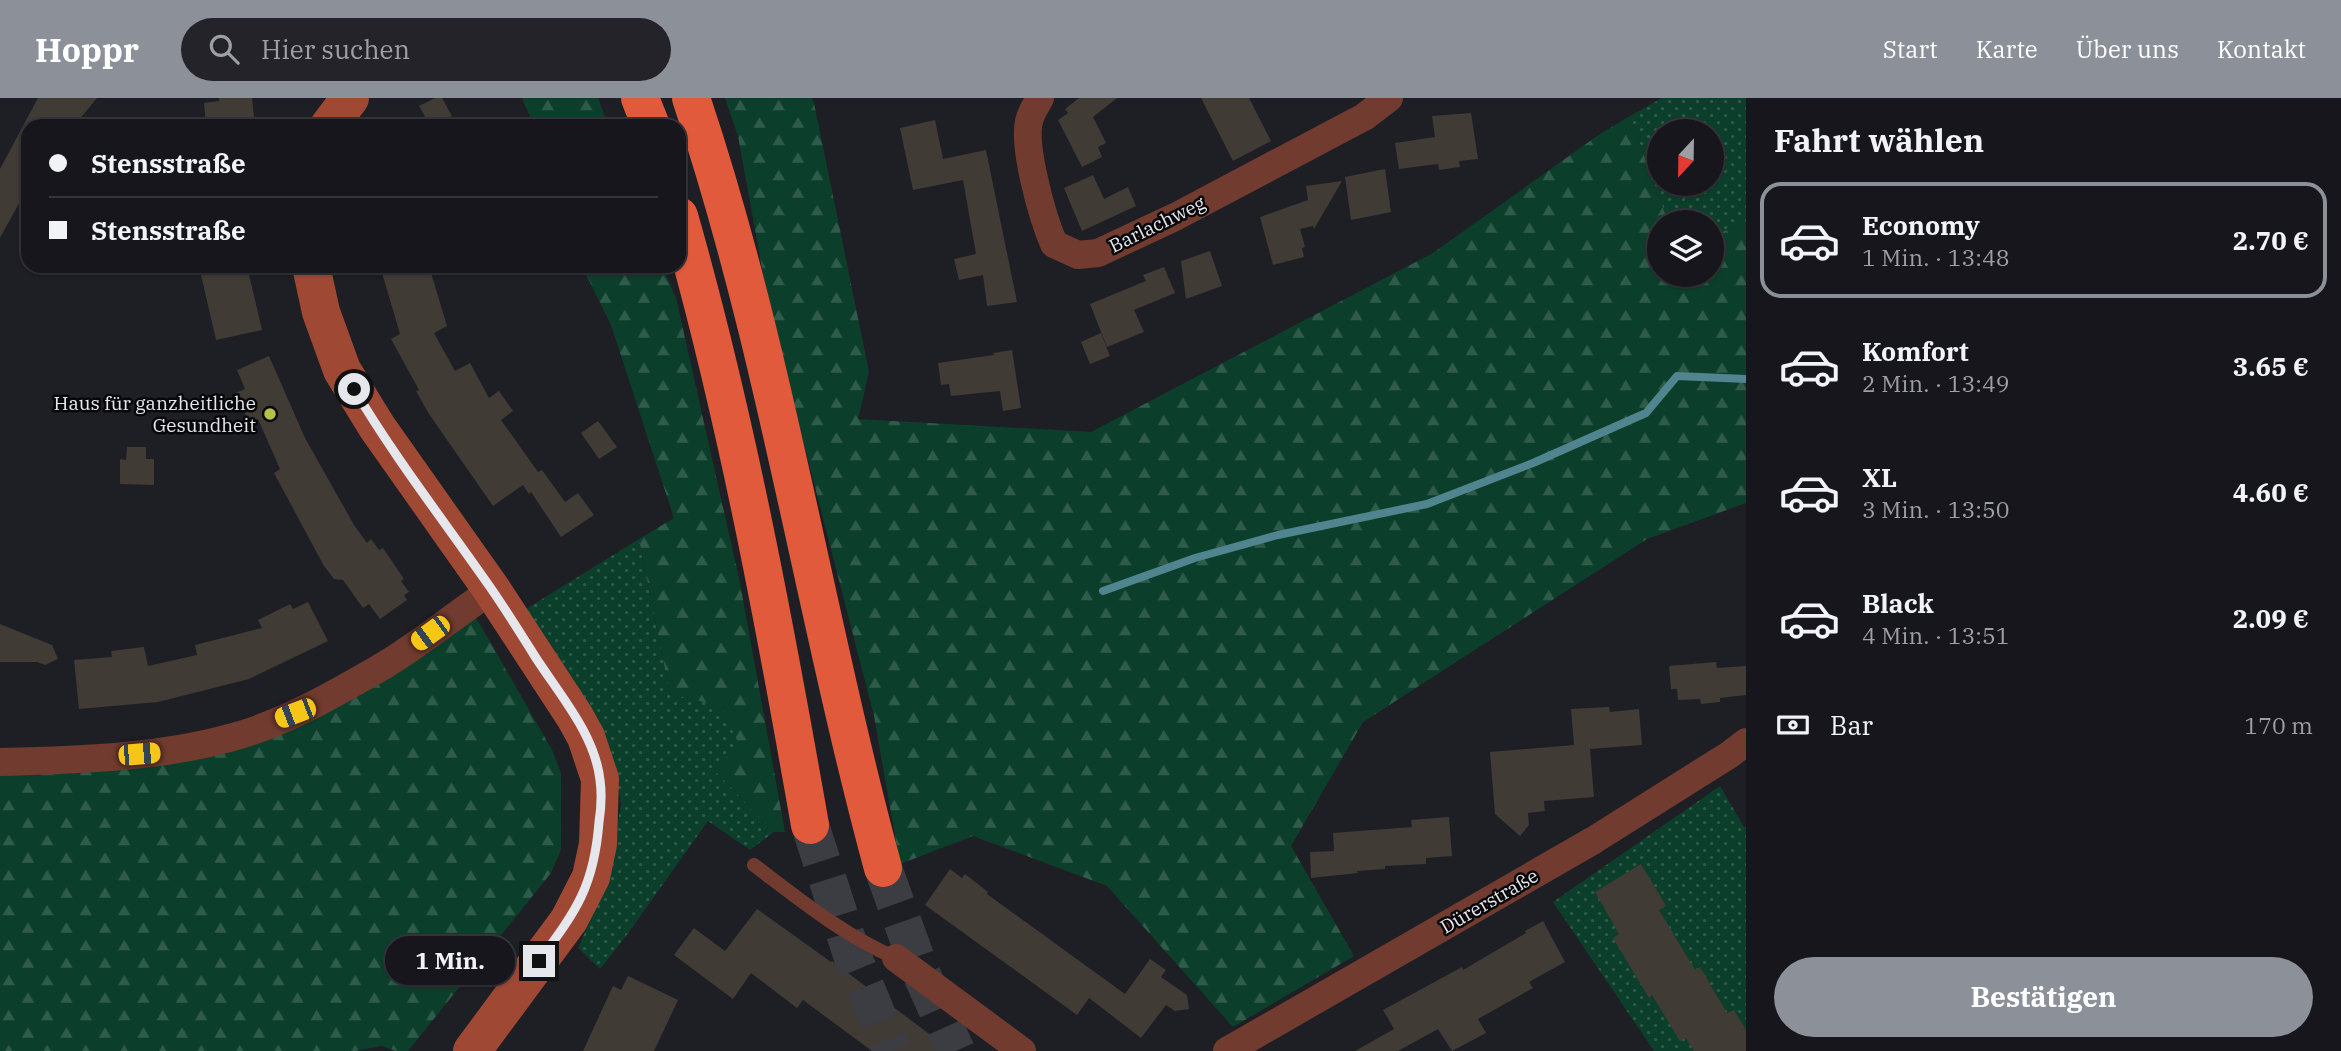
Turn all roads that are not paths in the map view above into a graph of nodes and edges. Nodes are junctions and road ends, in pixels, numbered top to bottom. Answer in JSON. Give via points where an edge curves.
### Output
{"nodes":[{"id":1,"x":640,"y":98,"type":"edge"},
{"id":2,"x":691,"y":98,"type":"edge"},
{"id":3,"x":1040,"y":98,"type":"edge"},
{"id":4,"x":1389,"y":98,"type":"edge"},
{"id":5,"x":648,"y":119,"type":"edge"},
{"id":6,"x":686,"y":244,"type":"edge"},
{"id":7,"x":313,"y":273,"type":"edge"},
{"id":8,"x":492,"y":590,"type":"junction"},
{"id":9,"x":1746,"y":741,"type":"edge"},
{"id":10,"x":0,"y":762,"type":"edge"},
{"id":11,"x":810,"y":825,"type":"tunnel mouth"},
{"id":12,"x":754,"y":865,"type":"dead end"},
{"id":13,"x":883,"y":868,"type":"tunnel mouth"},
{"id":14,"x":896,"y":958,"type":"joint"},
{"id":15,"x":472,"y":1051,"type":"edge"},
{"id":16,"x":1022,"y":1051,"type":"edge"},
{"id":17,"x":1227,"y":1051,"type":"edge"}],
"edges":[{"from":1,"to":5,"type":"highway"},
{"from":2,"to":13,"type":"highway","via":[[733,235]]},
{"from":3,"to":4,"type":"street","name":"Barlachweg","via":[[1029,119],[1028,136],[1044,221],[1054,244],[1078,256],[1098,253],[1175,217],[1363,117]]},
{"from":6,"to":11,"type":"highway","via":[[735,436]]},
{"from":7,"to":8,"type":"street","via":[[321,312],[342,370]]},
{"from":8,"to":10,"type":"street","via":[[385,665],[295,713],[234,737],[162,752]]},
{"from":8,"to":15,"type":"street","via":[[586,737],[600,779],[601,804],[591,877],[578,906]]},
{"from":9,"to":17,"type":"street","name":"Dürerstraße","via":[[1594,840]]},
{"from":12,"to":14,"type":"lane","via":[[817,912]]},
{"from":14,"to":16,"type":"street"}]}
